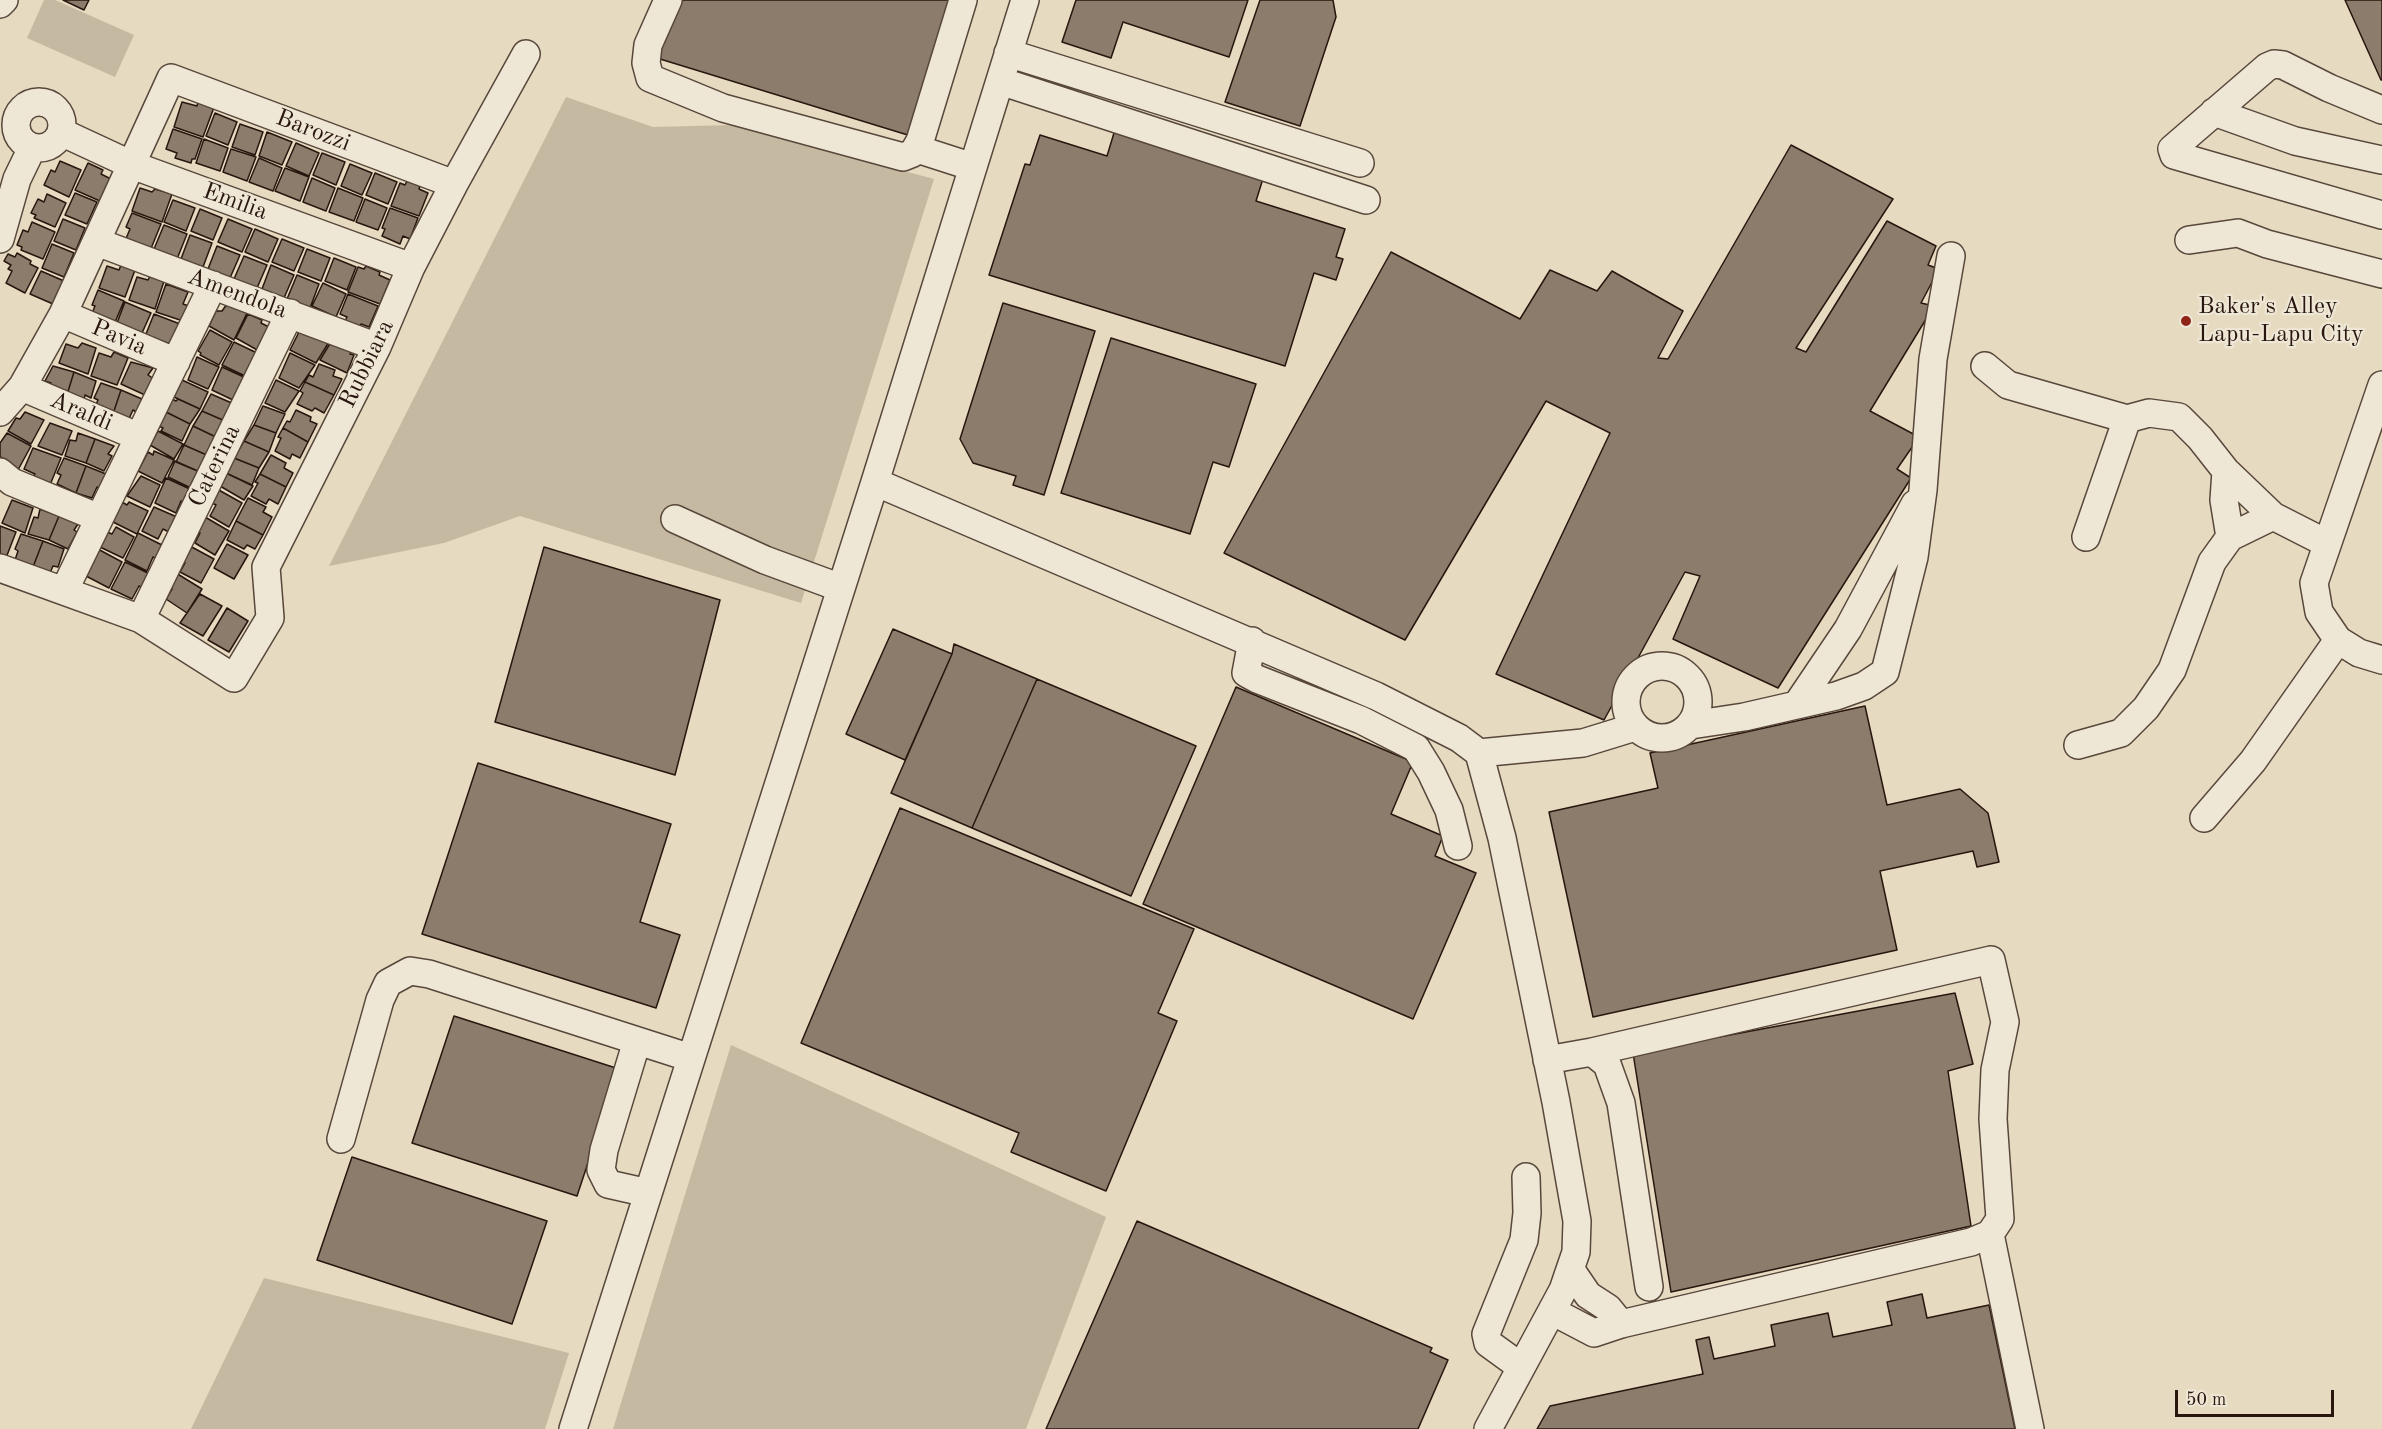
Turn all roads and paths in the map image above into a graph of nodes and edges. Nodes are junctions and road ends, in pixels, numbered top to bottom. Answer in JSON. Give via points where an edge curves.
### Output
{"nodes":[{"id":1,"x":4,"y":0,"type":"edge"},
{"id":2,"x":668,"y":0,"type":"edge"},
{"id":3,"x":963,"y":0,"type":"edge"},
{"id":4,"x":1025,"y":0,"type":"edge"},
{"id":5,"x":0,"y":4,"type":"edge"},
{"id":6,"x":1008,"y":53,"type":"junction"},
{"id":7,"x":526,"y":54,"type":"dead end"},
{"id":8,"x":1000,"y":81,"type":"junction"},
{"id":9,"x":2382,"y":110,"type":"edge"},
{"id":10,"x":2214,"y":112,"type":"junction"},
{"id":11,"x":14,"y":122,"type":"edge"},
{"id":12,"x":61,"y":132,"type":"junction"},
{"id":13,"x":917,"y":149,"type":"junction"},
{"id":14,"x":2382,"y":160,"type":"edge"},
{"id":15,"x":1360,"y":163,"type":"dead end"},
{"id":16,"x":132,"y":165,"type":"junction"},
{"id":17,"x":973,"y":167,"type":"junction"},
{"id":18,"x":8,"y":179,"type":"edge"},
{"id":19,"x":454,"y":184,"type":"junction"},
{"id":20,"x":1366,"y":200,"type":"dead end"},
{"id":21,"x":2382,"y":215,"type":"edge"},
{"id":22,"x":0,"y":239,"type":"edge"},
{"id":23,"x":2189,"y":240,"type":"dead end"},
{"id":24,"x":97,"y":242,"type":"junction"},
{"id":25,"x":1951,"y":256,"type":"dead end"},
{"id":26,"x":411,"y":267,"type":"junction"},
{"id":27,"x":2382,"y":274,"type":"edge"},
{"id":28,"x":213,"y":285,"type":"junction"},
{"id":29,"x":290,"y":313,"type":"junction"},
{"id":30,"x":63,"y":314,"type":"junction"},
{"id":31,"x":376,"y":347,"type":"junction"},
{"id":32,"x":176,"y":362,"type":"junction"},
{"id":33,"x":1985,"y":366,"type":"dead end"},
{"id":34,"x":2382,"y":385,"type":"edge"},
{"id":35,"x":22,"y":387,"type":"junction"},
{"id":36,"x":0,"y":412,"type":"edge"},
{"id":37,"x":2127,"y":419,"type":"junction"},
{"id":38,"x":139,"y":437,"type":"junction"},
{"id":39,"x":2226,"y":471,"type":"junction"},
{"id":40,"x":0,"y":472,"type":"edge"},
{"id":41,"x":875,"y":482,"type":"junction"},
{"id":42,"x":1923,"y":490,"type":"junction"},
{"id":43,"x":2273,"y":516,"type":"junction"},
{"id":44,"x":99,"y":518,"type":"junction"},
{"id":45,"x":675,"y":519,"type":"dead end"},
{"id":46,"x":2086,"y":537,"type":"dead end"},
{"id":47,"x":2230,"y":537,"type":"junction"},
{"id":48,"x":2326,"y":543,"type":"junction"},
{"id":49,"x":0,"y":568,"type":"edge"},
{"id":50,"x":841,"y":588,"type":"junction"},
{"id":51,"x":64,"y":591,"type":"junction"},
{"id":52,"x":141,"y":619,"type":"junction"},
{"id":53,"x":2338,"y":640,"type":"junction"},
{"id":54,"x":1252,"y":641,"type":"junction"},
{"id":55,"x":2382,"y":660,"type":"edge"},
{"id":56,"x":1798,"y":703,"type":"junction"},
{"id":57,"x":1691,"y":725,"type":"junction"},
{"id":58,"x":1635,"y":727,"type":"junction"},
{"id":59,"x":2078,"y":745,"type":"dead end"},
{"id":60,"x":1479,"y":753,"type":"junction"},
{"id":61,"x":2204,"y":818,"type":"dead end"},
{"id":62,"x":1458,"y":846,"type":"dead end"},
{"id":63,"x":637,"y":1041,"type":"junction"},
{"id":64,"x":1592,"y":1052,"type":"junction"},
{"id":65,"x":692,"y":1058,"type":"junction"},
{"id":66,"x":1547,"y":1060,"type":"junction"},
{"id":67,"x":341,"y":1139,"type":"dead end"},
{"id":68,"x":1526,"y":1177,"type":"dead end"},
{"id":69,"x":648,"y":1193,"type":"junction"},
{"id":70,"x":1990,"y":1234,"type":"junction"},
{"id":71,"x":1571,"y":1270,"type":"junction"},
{"id":72,"x":1650,"y":1287,"type":"dead end"},
{"id":73,"x":1552,"y":1311,"type":"junction"},
{"id":74,"x":1620,"y":1324,"type":"junction"},
{"id":75,"x":1521,"y":1367,"type":"junction"},
{"id":76,"x":573,"y":1429,"type":"edge"},
{"id":77,"x":1488,"y":1429,"type":"edge"},
{"id":78,"x":2030,"y":1429,"type":"edge"}],
"edges":[{"from":1,"to":5,"type":"street"},
{"from":2,"to":13,"type":"street","via":[[648,45],[646,63],[650,78],[723,108],[898,157],[909,156]]},
{"from":3,"to":13,"type":"street"},
{"from":4,"to":6,"type":"street"},
{"from":6,"to":8,"type":"street"},
{"from":6,"to":15,"type":"street"},
{"from":7,"to":19,"type":"street","name":"Rubbiara"},
{"from":8,"to":17,"type":"street"},
{"from":8,"to":20,"type":"street"},
{"from":9,"to":10,"type":"street","via":[[2274,64]]},
{"from":10,"to":14,"type":"street","via":[[2295,141]]},
{"from":10,"to":21,"type":"street","via":[[2172,149],[2174,155]]},
{"from":11,"to":12,"type":"street","via":[[44,148],[54,143]]},
{"from":11,"to":12,"type":"street","via":[[31,104],[47,104],[60,115]]},
{"from":11,"to":18,"type":"street"},
{"from":12,"to":16,"type":"street","name":"Emilia"},
{"from":13,"to":17,"type":"street"},
{"from":16,"to":19,"type":"street","name":"Barozzi","via":[[171,78]]},
{"from":16,"to":24,"type":"street"},
{"from":16,"to":26,"type":"street","name":"Emilia"},
{"from":17,"to":41,"type":"street"},
{"from":18,"to":22,"type":"street"},
{"from":19,"to":26,"type":"street","name":"Rubbiara"},
{"from":23,"to":27,"type":"street","via":[[2238,233]]},
{"from":24,"to":28,"type":"street","name":"Amendola"},
{"from":24,"to":30,"type":"street"},
{"from":25,"to":42,"type":"street","via":[[1934,359]]},
{"from":26,"to":31,"type":"street","name":"Rubbiara"},
{"from":28,"to":29,"type":"street","name":"Amendola"},
{"from":28,"to":32,"type":"street"},
{"from":29,"to":31,"type":"street","name":"Amendola"},
{"from":29,"to":52,"type":"street","name":"Caterina"},
{"from":30,"to":32,"type":"street","name":"Pavia"},
{"from":30,"to":35,"type":"street"},
{"from":31,"to":52,"type":"street","name":"Rubbiara","via":[[266,567],[270,618],[234,678]]},
{"from":32,"to":38,"type":"street"},
{"from":33,"to":37,"type":"street","via":[[2008,385]]},
{"from":34,"to":48,"type":"street"},
{"from":35,"to":36,"type":"street"},
{"from":35,"to":38,"type":"street","name":"Araldi"},
{"from":37,"to":39,"type":"street","via":[[2149,413],[2179,417]]},
{"from":37,"to":46,"type":"street"},
{"from":38,"to":44,"type":"street"},
{"from":39,"to":43,"type":"street"},
{"from":39,"to":47,"type":"street","via":[[2224,500]]},
{"from":40,"to":44,"type":"street","via":[[12,482]]},
{"from":41,"to":50,"type":"street"},
{"from":41,"to":54,"type":"street"},
{"from":42,"to":56,"type":"street","via":[[1848,629]]},
{"from":42,"to":56,"type":"street","via":[[1914,557],[1885,672],[1864,686],[1836,696]]},
{"from":43,"to":47,"type":"street"},
{"from":43,"to":48,"type":"street"},
{"from":44,"to":51,"type":"street"},
{"from":45,"to":50,"type":"street","via":[[765,560]]},
{"from":47,"to":59,"type":"street","via":[[2212,562],[2172,670],[2146,708],[2121,733]]},
{"from":48,"to":53,"type":"street","via":[[2314,583],[2319,612]]},
{"from":49,"to":51,"type":"street"},
{"from":50,"to":65,"type":"street"},
{"from":51,"to":52,"type":"street"},
{"from":53,"to":55,"type":"street","via":[[2359,653]]},
{"from":53,"to":61,"type":"street","via":[[2253,760]]},
{"from":54,"to":60,"type":"street","via":[[1376,696],[1459,738]]},
{"from":54,"to":62,"type":"street","via":[[1246,673],[1361,720],[1416,748],[1449,810]]},
{"from":56,"to":57,"type":"street"},
{"from":57,"to":58,"type":"street","via":[[1663,739],[1643,734]]},
{"from":57,"to":58,"type":"street","via":[[1698,706],[1695,686],[1680,670],[1660,666],[1641,672],[1628,689],[1626,709]]},
{"from":58,"to":60,"type":"street","via":[[1583,743]]},
{"from":60,"to":66,"type":"street","via":[[1502,838]]},
{"from":63,"to":65,"type":"street"},
{"from":63,"to":67,"type":"street","via":[[410,971],[388,983],[380,1000]]},
{"from":63,"to":69,"type":"street","via":[[601,1170],[608,1184]]},
{"from":64,"to":66,"type":"street"},
{"from":64,"to":70,"type":"street","via":[[1991,960],[2005,1022],[1995,1070],[1992,1119],[2000,1219]]},
{"from":64,"to":72,"type":"street","via":[[1607,1064],[1621,1103]]},
{"from":65,"to":69,"type":"street"},
{"from":66,"to":71,"type":"street","via":[[1577,1221]]},
{"from":68,"to":75,"type":"street","via":[[1524,1240],[1486,1334],[1488,1343]]},
{"from":69,"to":76,"type":"street"},
{"from":70,"to":74,"type":"street","via":[[1971,1242]]},
{"from":70,"to":78,"type":"street"},
{"from":71,"to":73,"type":"street"},
{"from":71,"to":74,"type":"street","via":[[1588,1295],[1608,1308]]},
{"from":73,"to":74,"type":"street","via":[[1594,1333]]},
{"from":73,"to":75,"type":"street"},
{"from":75,"to":77,"type":"street"}]}
